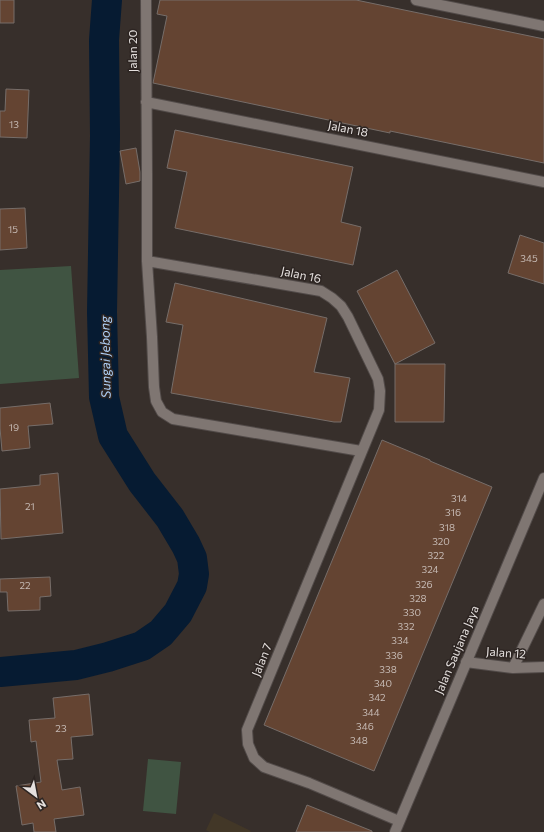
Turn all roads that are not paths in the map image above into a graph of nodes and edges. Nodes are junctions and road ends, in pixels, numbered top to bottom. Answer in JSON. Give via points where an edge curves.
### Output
{"nodes":[{"id":1,"x":146,"y":0,"type":"edge"},
{"id":2,"x":416,"y":0,"type":"edge"},
{"id":3,"x":544,"y":26,"type":"edge"},
{"id":4,"x":146,"y":102,"type":"junction"},
{"id":5,"x":544,"y":182,"type":"edge"},
{"id":6,"x":147,"y":261,"type":"junction"},
{"id":7,"x":373,"y":426,"type":"joint"},
{"id":8,"x":361,"y":451,"type":"junction"},
{"id":9,"x":544,"y":478,"type":"edge"},
{"id":10,"x":544,"y":604,"type":"edge"},
{"id":11,"x":466,"y":662,"type":"junction"},
{"id":12,"x":544,"y":667,"type":"edge"},
{"id":13,"x":512,"y":668,"type":"junction"},
{"id":14,"x":399,"y":821,"type":"junction"},
{"id":15,"x":395,"y":832,"type":"edge"}],
"edges":[{"from":1,"to":4,"type":"street","name":"Jalan 20"},
{"from":2,"to":3,"type":"street"},
{"from":4,"to":5,"type":"street","name":"Jalan 18"},
{"from":4,"to":6,"type":"street","name":"Jalan 20"},
{"from":6,"to":7,"type":"street","name":"Jalan 16","via":[[308,288],[332,298],[348,317],[378,379],[379,410]]},
{"from":6,"to":8,"type":"street","name":"Jalan 20","via":[[154,387],[156,401],[162,412],[173,419],[189,423]]},
{"from":7,"to":8,"type":"street","name":"Jalan 7"},
{"from":8,"to":14,"type":"street","name":"Jalan 7","via":[[248,730],[248,744],[254,758],[264,767]]},
{"from":9,"to":11,"type":"street","name":"Jalan Saujana Jaya"},
{"from":10,"to":13,"type":"street"},
{"from":11,"to":13,"type":"street","name":"Jalan 12"},
{"from":11,"to":14,"type":"street","name":"Jalan Saujana Jaya"},
{"from":12,"to":13,"type":"street","name":"Jalan 12"},
{"from":14,"to":15,"type":"street","name":"Jalan Saujana Jaya"}]}
